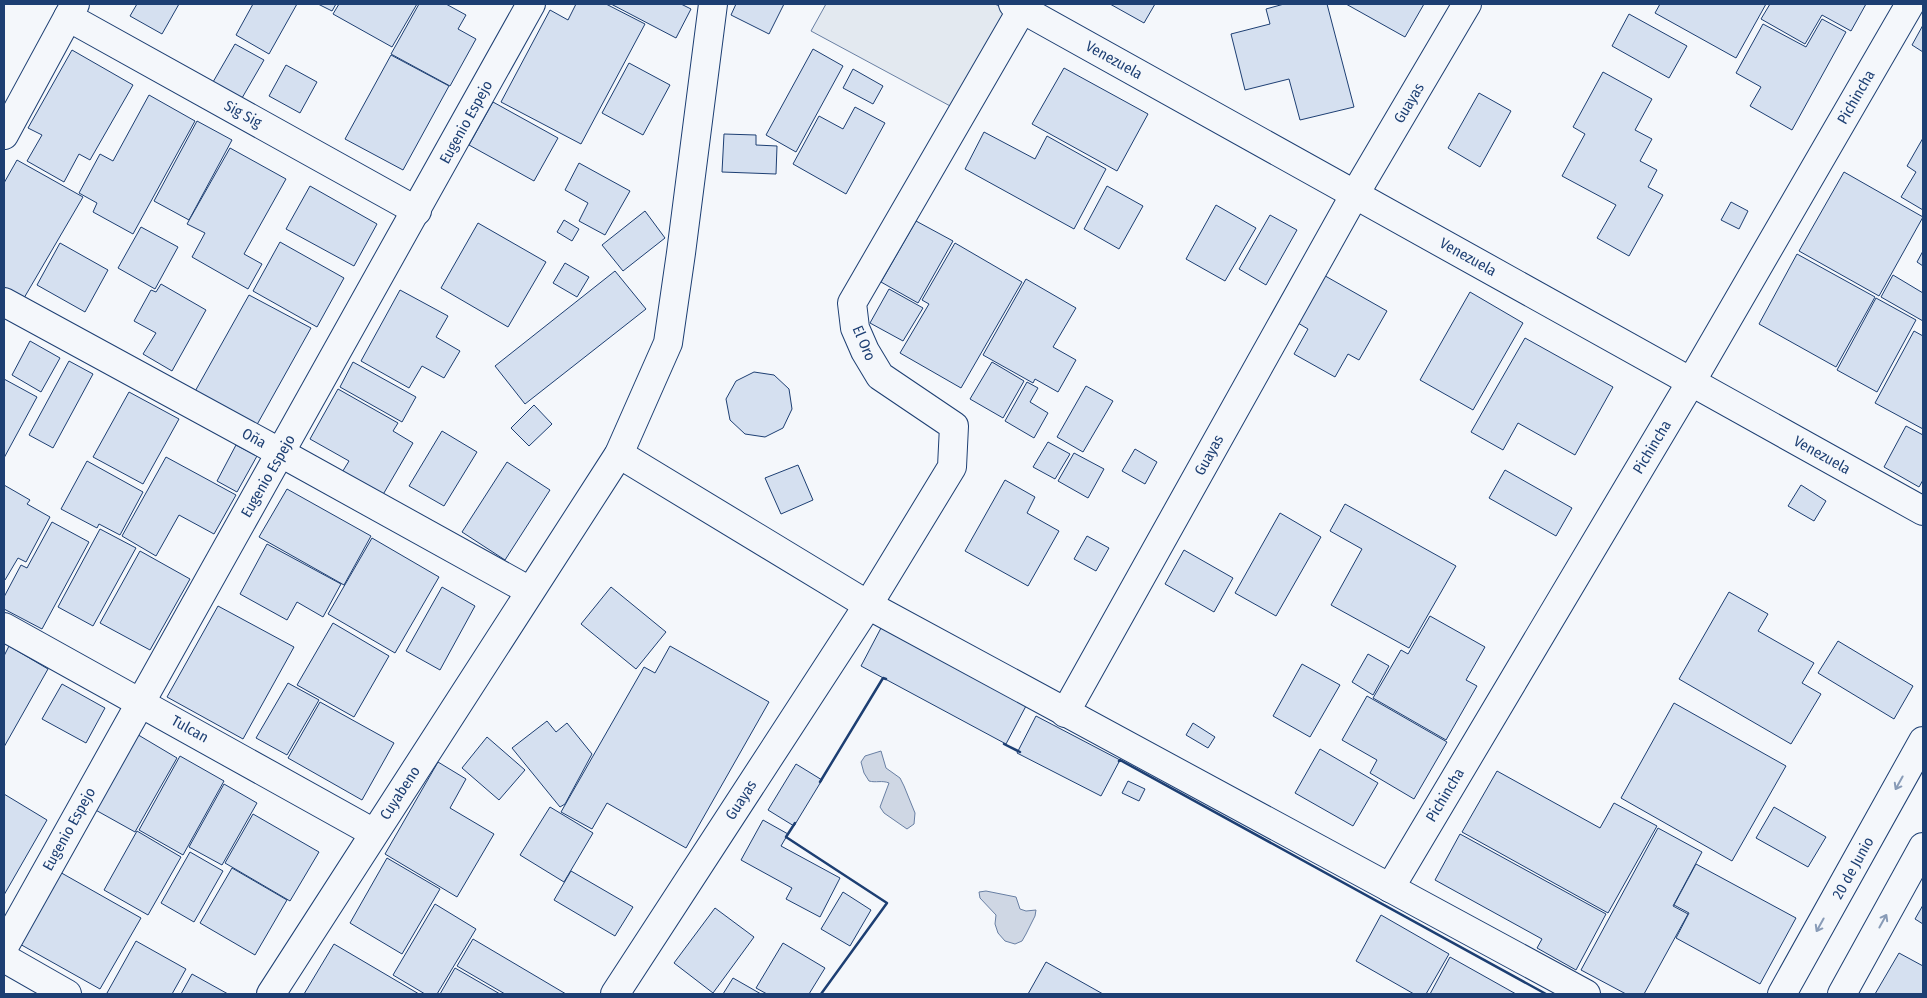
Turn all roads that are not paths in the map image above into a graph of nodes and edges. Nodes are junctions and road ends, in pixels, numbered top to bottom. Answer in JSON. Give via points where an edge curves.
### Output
{"nodes":[{"id":1,"x":531,"y":4,"type":"edge"},
{"id":2,"x":713,"y":4,"type":"edge"},
{"id":3,"x":1467,"y":4,"type":"edge"},
{"id":4,"x":1910,"y":4,"type":"edge"},
{"id":5,"x":1020,"y":5,"type":"edge"},
{"id":6,"x":72,"y":10,"type":"edge"},
{"id":7,"x":4,"y":135,"type":"edge"},
{"id":8,"x":1355,"y":194,"type":"junction"},
{"id":9,"x":417,"y":211,"type":"junction"},
{"id":10,"x":4,"y":302,"type":"edge"},
{"id":11,"x":1691,"y":382,"type":"junction"},
{"id":12,"x":281,"y":453,"type":"junction"},
{"id":13,"x":619,"y":454,"type":"junction"},
{"id":14,"x":1923,"y":511,"type":"edge"},
{"id":15,"x":530,"y":591,"type":"junction"},
{"id":16,"x":868,"y":605,"type":"junction"},
{"id":17,"x":4,"y":627,"type":"edge"},
{"id":18,"x":140,"y":701,"type":"junction"},
{"id":19,"x":1065,"y":713,"type":"junction"},
{"id":20,"x":1923,"y":741,"type":"edge"},
{"id":21,"x":374,"y":833,"type":"junction"},
{"id":22,"x":1923,"y":847,"type":"edge"},
{"id":23,"x":1390,"y":888,"type":"junction"},
{"id":24,"x":4,"y":947,"type":"edge"},
{"id":25,"x":4,"y":958,"type":"edge"},
{"id":26,"x":67,"y":994,"type":"edge"},
{"id":27,"x":271,"y":994,"type":"edge"},
{"id":28,"x":615,"y":994,"type":"edge"},
{"id":29,"x":1586,"y":994,"type":"edge"},
{"id":30,"x":1782,"y":994,"type":"edge"},
{"id":31,"x":1842,"y":994,"type":"edge"}],
"edges":[{"from":1,"to":9,"type":"street","name":"Eugenio Espejo"},
{"from":2,"to":13,"type":"street","name":"Cuyabeno","via":[[668,343]]},
{"from":3,"to":8,"type":"street","name":"Guayas"},
{"from":4,"to":11,"type":"street","name":"Pichincha"},
{"from":5,"to":8,"type":"street","name":"Venezuela"},
{"from":5,"to":16,"type":"street","name":"El Oro","via":[[852,303],[855,328],[880,376],[954,426],[952,466]]},
{"from":6,"to":7,"type":"street"},
{"from":6,"to":9,"type":"street","name":"Sig Sig"},
{"from":8,"to":11,"type":"street","name":"Venezuela"},
{"from":8,"to":19,"type":"street","name":"Guayas"},
{"from":9,"to":12,"type":"street","name":"Eugenio Espejo"},
{"from":10,"to":12,"type":"street","name":"Oña"},
{"from":11,"to":14,"type":"street","name":"Venezuela"},
{"from":11,"to":23,"type":"street","name":"Pichincha"},
{"from":12,"to":15,"type":"street","name":"Oña"},
{"from":12,"to":18,"type":"street","name":"Eugenio Espejo"},
{"from":13,"to":15,"type":"street","name":"Cuyabeno"},
{"from":13,"to":16,"type":"street"},
{"from":15,"to":21,"type":"street","name":"Cuyabeno"},
{"from":16,"to":19,"type":"street"},
{"from":16,"to":28,"type":"street","name":"Guayas"},
{"from":17,"to":18,"type":"street","name":"Tulcan"},
{"from":18,"to":21,"type":"street","name":"Tulcan"},
{"from":18,"to":24,"type":"street","name":"Eugenio Espejo"},
{"from":19,"to":23,"type":"street"},
{"from":20,"to":30,"type":"street","name":"20 de Junio","one_way":true},
{"from":21,"to":27,"type":"street","name":"Cuyabeno"},
{"from":31,"to":22,"type":"street","one_way":true},
{"from":23,"to":29,"type":"street"},
{"from":25,"to":26,"type":"street"}]}
